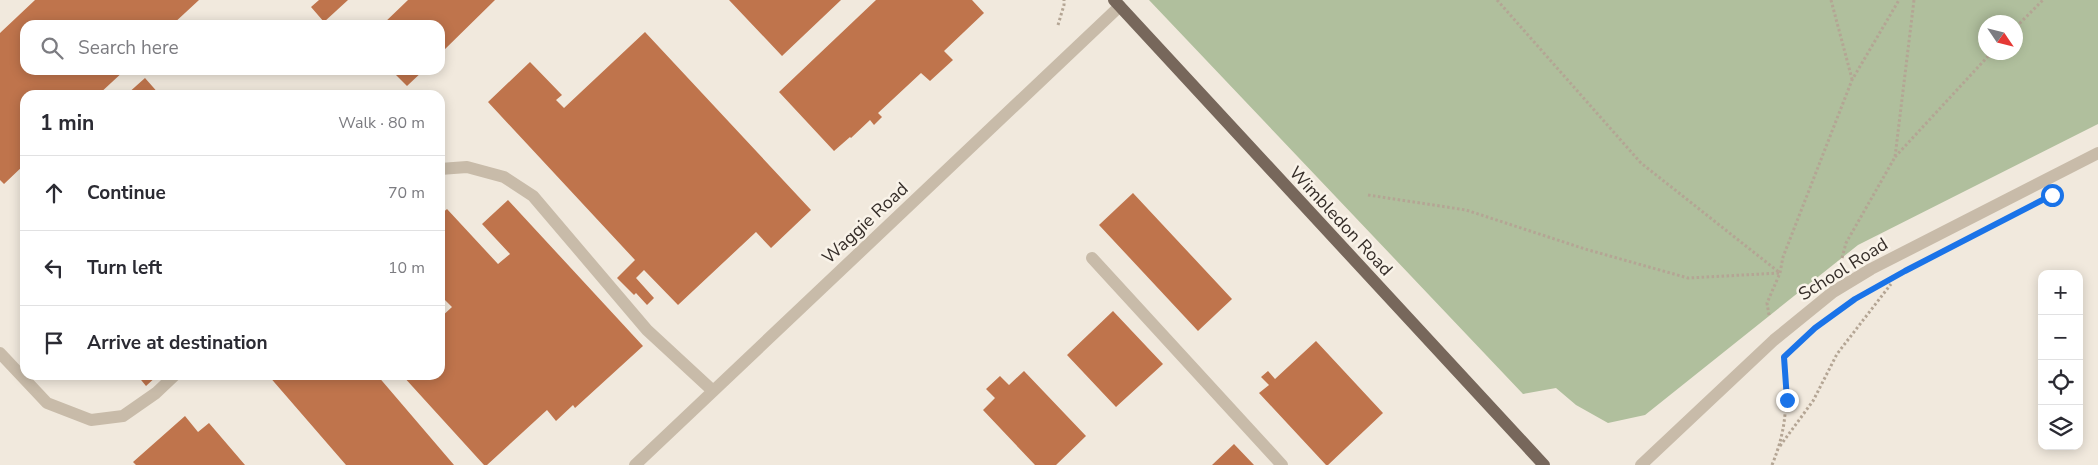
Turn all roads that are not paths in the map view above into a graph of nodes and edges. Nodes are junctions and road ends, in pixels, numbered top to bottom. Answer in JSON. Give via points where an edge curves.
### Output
{"nodes":[{"id":1,"x":1117,"y":3,"type":"edge"},
{"id":2,"x":2098,"y":153,"type":"edge"},
{"id":3,"x":445,"y":169,"type":"edge"},
{"id":4,"x":1092,"y":258,"type":"dead end"},
{"id":5,"x":0,"y":353,"type":"edge"},
{"id":6,"x":20,"y":374,"type":"edge"},
{"id":7,"x":25,"y":380,"type":"edge"},
{"id":8,"x":170,"y":380,"type":"edge"},
{"id":9,"x":713,"y":391,"type":"junction"},
{"id":10,"x":635,"y":465,"type":"edge"},
{"id":11,"x":1282,"y":465,"type":"edge"},
{"id":12,"x":1544,"y":465,"type":"edge"},
{"id":13,"x":1642,"y":465,"type":"edge"}],
"edges":[{"from":1,"to":9,"type":"street","name":"Waggie Road"},
{"from":1,"to":12,"type":"main road","name":"Wimbledon Road"},
{"from":2,"to":13,"type":"street","name":"School Road","via":[[1871,269],[1833,292],[1774,340]]},
{"from":3,"to":9,"type":"street","via":[[467,167],[504,177],[533,196],[647,330]]},
{"from":4,"to":11,"type":"street"},
{"from":5,"to":6,"type":"street"},
{"from":7,"to":8,"type":"street","via":[[47,403],[91,420],[123,416]]},
{"from":9,"to":10,"type":"street","name":"Waggie Road"}]}
